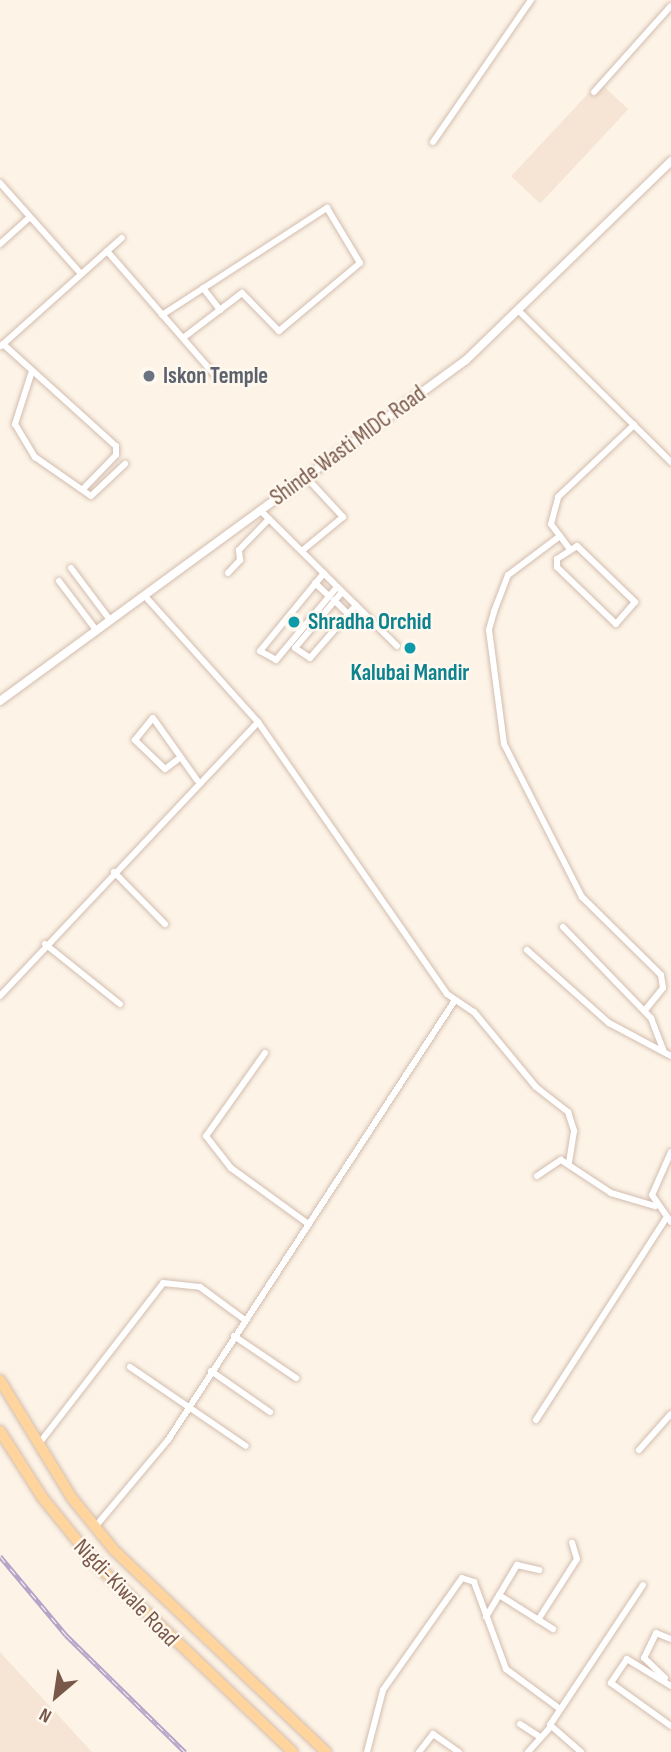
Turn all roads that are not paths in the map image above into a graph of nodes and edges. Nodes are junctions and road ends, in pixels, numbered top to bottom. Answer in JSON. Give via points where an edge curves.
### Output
{"nodes":[{"id":1,"x":531,"y":0,"type":"edge"},
{"id":2,"x":671,"y":6,"type":"edge"},
{"id":3,"x":594,"y":92,"type":"dead end"},
{"id":4,"x":433,"y":142,"type":"dead end"},
{"id":5,"x":671,"y":161,"type":"edge"},
{"id":6,"x":0,"y":183,"type":"edge"},
{"id":7,"x":30,"y":217,"type":"junction"},
{"id":8,"x":122,"y":238,"type":"dead end"},
{"id":9,"x":0,"y":244,"type":"edge"},
{"id":10,"x":107,"y":251,"type":"junction"},
{"id":11,"x":81,"y":274,"type":"junction"},
{"id":12,"x":203,"y":288,"type":"junction"},
{"id":13,"x":220,"y":310,"type":"junction"},
{"id":14,"x":518,"y":310,"type":"junction"},
{"id":15,"x":162,"y":315,"type":"junction"},
{"id":16,"x":183,"y":338,"type":"junction"},
{"id":17,"x":1,"y":345,"type":"edge"},
{"id":18,"x":33,"y":371,"type":"junction"},
{"id":19,"x":214,"y":374,"type":"dead end"},
{"id":20,"x":634,"y":425,"type":"junction"},
{"id":21,"x":671,"y":462,"type":"edge"},
{"id":22,"x":125,"y":464,"type":"dead end"},
{"id":23,"x":306,"y":477,"type":"junction"},
{"id":24,"x":85,"y":488,"type":"dead end"},
{"id":25,"x":262,"y":509,"type":"junction"},
{"id":26,"x":269,"y":519,"type":"junction"},
{"id":27,"x":560,"y":536,"type":"junction"},
{"id":28,"x":569,"y":548,"type":"junction"},
{"id":29,"x":71,"y":568,"type":"dead end"},
{"id":30,"x":228,"y":573,"type":"dead end"},
{"id":31,"x":324,"y":573,"type":"junction"},
{"id":32,"x":59,"y":581,"type":"dead end"},
{"id":33,"x":315,"y":583,"type":"junction"},
{"id":34,"x":340,"y":589,"type":"junction"},
{"id":35,"x":145,"y":595,"type":"junction"},
{"id":36,"x":331,"y":598,"type":"junction"},
{"id":37,"x":356,"y":605,"type":"junction"},
{"id":38,"x":102,"y":609,"type":"junction"},
{"id":39,"x":348,"y":614,"type":"junction"},
{"id":40,"x":88,"y":620,"type":"junction"},
{"id":41,"x":110,"y":620,"type":"junction"},
{"id":42,"x":96,"y":630,"type":"junction"},
{"id":43,"x":397,"y":646,"type":"dead end"},
{"id":44,"x":0,"y":701,"type":"edge"},
{"id":45,"x":258,"y":722,"type":"junction"},
{"id":46,"x":177,"y":760,"type":"junction"},
{"id":47,"x":197,"y":780,"type":"junction"},
{"id":48,"x":114,"y":872,"type":"junction"},
{"id":49,"x":165,"y":924,"type":"dead end"},
{"id":50,"x":563,"y":927,"type":"dead end"},
{"id":51,"x":45,"y":944,"type":"junction"},
{"id":52,"x":527,"y":950,"type":"dead end"},
{"id":53,"x":0,"y":996,"type":"edge"},
{"id":54,"x":455,"y":1000,"type":"junction"},
{"id":55,"x":120,"y":1004,"type":"dead end"},
{"id":56,"x":645,"y":1010,"type":"junction"},
{"id":57,"x":663,"y":1050,"type":"junction"},
{"id":58,"x":265,"y":1053,"type":"dead end"},
{"id":59,"x":671,"y":1056,"type":"edge"},
{"id":60,"x":671,"y":1152,"type":"edge"},
{"id":61,"x":569,"y":1163,"type":"junction"},
{"id":62,"x":537,"y":1177,"type":"dead end"},
{"id":63,"x":655,"y":1206,"type":"junction"},
{"id":64,"x":668,"y":1220,"type":"edge"},
{"id":65,"x":307,"y":1223,"type":"junction"},
{"id":66,"x":245,"y":1320,"type":"junction"},
{"id":67,"x":234,"y":1336,"type":"junction"},
{"id":68,"x":130,"y":1367,"type":"dead end"},
{"id":69,"x":211,"y":1371,"type":"junction"},
{"id":70,"x":296,"y":1378,"type":"dead end"},
{"id":71,"x":0,"y":1380,"type":"edge"},
{"id":72,"x":189,"y":1408,"type":"junction"},
{"id":73,"x":271,"y":1412,"type":"dead end"},
{"id":74,"x":671,"y":1414,"type":"edge"},
{"id":75,"x":536,"y":1420,"type":"dead end"},
{"id":76,"x":0,"y":1430,"type":"edge"},
{"id":77,"x":38,"y":1445,"type":"junction"},
{"id":78,"x":246,"y":1446,"type":"dead end"},
{"id":79,"x":639,"y":1450,"type":"dead end"},
{"id":80,"x":94,"y":1527,"type":"junction"},
{"id":81,"x":572,"y":1543,"type":"dead end"},
{"id":82,"x":539,"y":1570,"type":"dead end"},
{"id":83,"x":643,"y":1585,"type":"dead end"},
{"id":84,"x":499,"y":1595,"type":"junction"},
{"id":85,"x":486,"y":1617,"type":"junction"},
{"id":86,"x":538,"y":1620,"type":"junction"},
{"id":87,"x":553,"y":1629,"type":"dead end"},
{"id":88,"x":671,"y":1639,"type":"edge"},
{"id":89,"x":671,"y":1684,"type":"edge"},
{"id":90,"x":560,"y":1709,"type":"junction"},
{"id":91,"x":670,"y":1723,"type":"edge"},
{"id":92,"x":520,"y":1724,"type":"dead end"},
{"id":93,"x":549,"y":1729,"type":"junction"},
{"id":94,"x":540,"y":1737,"type":"junction"},
{"id":95,"x":293,"y":1752,"type":"edge"},
{"id":96,"x":326,"y":1752,"type":"edge"},
{"id":97,"x":367,"y":1752,"type":"edge"},
{"id":98,"x":419,"y":1752,"type":"edge"},
{"id":99,"x":459,"y":1752,"type":"edge"},
{"id":100,"x":528,"y":1752,"type":"edge"},
{"id":101,"x":581,"y":1752,"type":"edge"}],
"edges":[{"from":1,"to":4,"type":"street"},
{"from":2,"to":3,"type":"street"},
{"from":5,"to":14,"type":"street","name":"Shinde Wasti MIDC Road"},
{"from":6,"to":7,"type":"street"},
{"from":7,"to":9,"type":"street"},
{"from":7,"to":11,"type":"street"},
{"from":8,"to":10,"type":"street"},
{"from":10,"to":11,"type":"street"},
{"from":10,"to":15,"type":"street"},
{"from":11,"to":17,"type":"street"},
{"from":12,"to":13,"type":"street"},
{"from":12,"to":13,"type":"street","via":[[327,208],[360,263],[279,331],[242,293]]},
{"from":12,"to":15,"type":"street"},
{"from":13,"to":16,"type":"street"},
{"from":14,"to":20,"type":"street"},
{"from":14,"to":23,"type":"street","name":"Shinde Wasti MIDC Road","via":[[466,360]]},
{"from":15,"to":16,"type":"street"},
{"from":16,"to":19,"type":"street"},
{"from":17,"to":18,"type":"street"},
{"from":18,"to":22,"type":"street","via":[[15,424],[35,457],[91,496]]},
{"from":18,"to":24,"type":"street","via":[[118,450]]},
{"from":20,"to":21,"type":"street"},
{"from":20,"to":27,"type":"street","via":[[558,497],[550,518]]},
{"from":23,"to":25,"type":"street","name":"Shinde Wasti MIDC Road"},
{"from":23,"to":25,"type":"street","via":[[343,516],[308,551]]},
{"from":25,"to":26,"type":"street"},
{"from":25,"to":35,"type":"street","name":"Shinde Wasti MIDC Road"},
{"from":26,"to":30,"type":"street","via":[[239,550],[240,560]]},
{"from":26,"to":31,"type":"street"},
{"from":27,"to":28,"type":"street"},
{"from":27,"to":56,"type":"street","via":[[508,575],[489,629],[504,744],[582,897],[661,975],[663,988]]},
{"from":28,"to":28,"type":"street","via":[[584,550],[635,602],[615,624],[556,567]]},
{"from":29,"to":38,"type":"street"},
{"from":31,"to":33,"type":"street"},
{"from":31,"to":34,"type":"street"},
{"from":32,"to":40,"type":"street"},
{"from":33,"to":36,"type":"street"},
{"from":33,"to":36,"type":"street","via":[[260,651],[276,660]]},
{"from":34,"to":36,"type":"street"},
{"from":34,"to":37,"type":"street"},
{"from":35,"to":41,"type":"street","name":"Shinde Wasti MIDC Road"},
{"from":35,"to":45,"type":"street"},
{"from":36,"to":39,"type":"street"},
{"from":36,"to":39,"type":"street","via":[[295,648],[310,657]]},
{"from":37,"to":39,"type":"street"},
{"from":37,"to":43,"type":"street"},
{"from":38,"to":40,"type":"street"},
{"from":38,"to":41,"type":"street"},
{"from":40,"to":42,"type":"street"},
{"from":41,"to":42,"type":"street","name":"Shinde Wasti MIDC Road"},
{"from":42,"to":44,"type":"street","name":"Shinde Wasti MIDC Road"},
{"from":45,"to":47,"type":"street"},
{"from":45,"to":54,"type":"street"},
{"from":46,"to":46,"type":"street","via":[[159,720],[153,718],[135,740],[165,769]]},
{"from":46,"to":47,"type":"street"},
{"from":47,"to":48,"type":"street"},
{"from":48,"to":49,"type":"street"},
{"from":48,"to":51,"type":"street"},
{"from":50,"to":56,"type":"street"},
{"from":51,"to":53,"type":"street"},
{"from":51,"to":55,"type":"street"},
{"from":52,"to":57,"type":"street","via":[[609,1023]]},
{"from":54,"to":61,"type":"street","via":[[489,1027],[536,1087],[568,1112],[574,1131]]},
{"from":54,"to":65,"type":"street"},
{"from":56,"to":57,"type":"street"},
{"from":57,"to":59,"type":"street"},
{"from":58,"to":65,"type":"street","via":[[205,1136],[231,1168]]},
{"from":60,"to":63,"type":"street","via":[[652,1195]]},
{"from":61,"to":62,"type":"street","via":[[552,1161]]},
{"from":61,"to":63,"type":"street","via":[[611,1192]]},
{"from":63,"to":64,"type":"street"},
{"from":64,"to":75,"type":"street"},
{"from":65,"to":66,"type":"street"},
{"from":66,"to":67,"type":"street"},
{"from":66,"to":77,"type":"street","via":[[189,1283],[163,1283]]},
{"from":67,"to":69,"type":"street"},
{"from":67,"to":70,"type":"street"},
{"from":68,"to":72,"type":"street"},
{"from":69,"to":72,"type":"street"},
{"from":69,"to":73,"type":"street"},
{"from":71,"to":77,"type":"main road","name":"Nigdi-Kiwale Road"},
{"from":72,"to":78,"type":"street"},
{"from":72,"to":80,"type":"street"},
{"from":74,"to":79,"type":"street"},
{"from":76,"to":95,"type":"main road","name":"Nigdi-Kiwale Road","via":[[41,1497],[96,1564]]},
{"from":77,"to":80,"type":"main road","name":"Nigdi-Kiwale Road"},
{"from":80,"to":96,"type":"main road","name":"Nigdi-Kiwale Road","via":[[209,1646]]},
{"from":81,"to":86,"type":"street","via":[[577,1559]]},
{"from":82,"to":84,"type":"street","via":[[517,1565]]},
{"from":83,"to":90,"type":"street"},
{"from":84,"to":85,"type":"street"},
{"from":84,"to":86,"type":"street"},
{"from":85,"to":90,"type":"street","via":[[506,1669]]},
{"from":85,"to":97,"type":"street","via":[[474,1582],[458,1580],[383,1690]]},
{"from":86,"to":87,"type":"street"},
{"from":88,"to":89,"type":"street","via":[[656,1633],[643,1658]]},
{"from":89,"to":91,"type":"street","via":[[627,1659],[611,1683]]},
{"from":90,"to":93,"type":"street"},
{"from":92,"to":94,"type":"street"},
{"from":93,"to":94,"type":"street"},
{"from":93,"to":101,"type":"street"},
{"from":94,"to":100,"type":"street"},
{"from":98,"to":99,"type":"street","via":[[433,1734]]}]}
